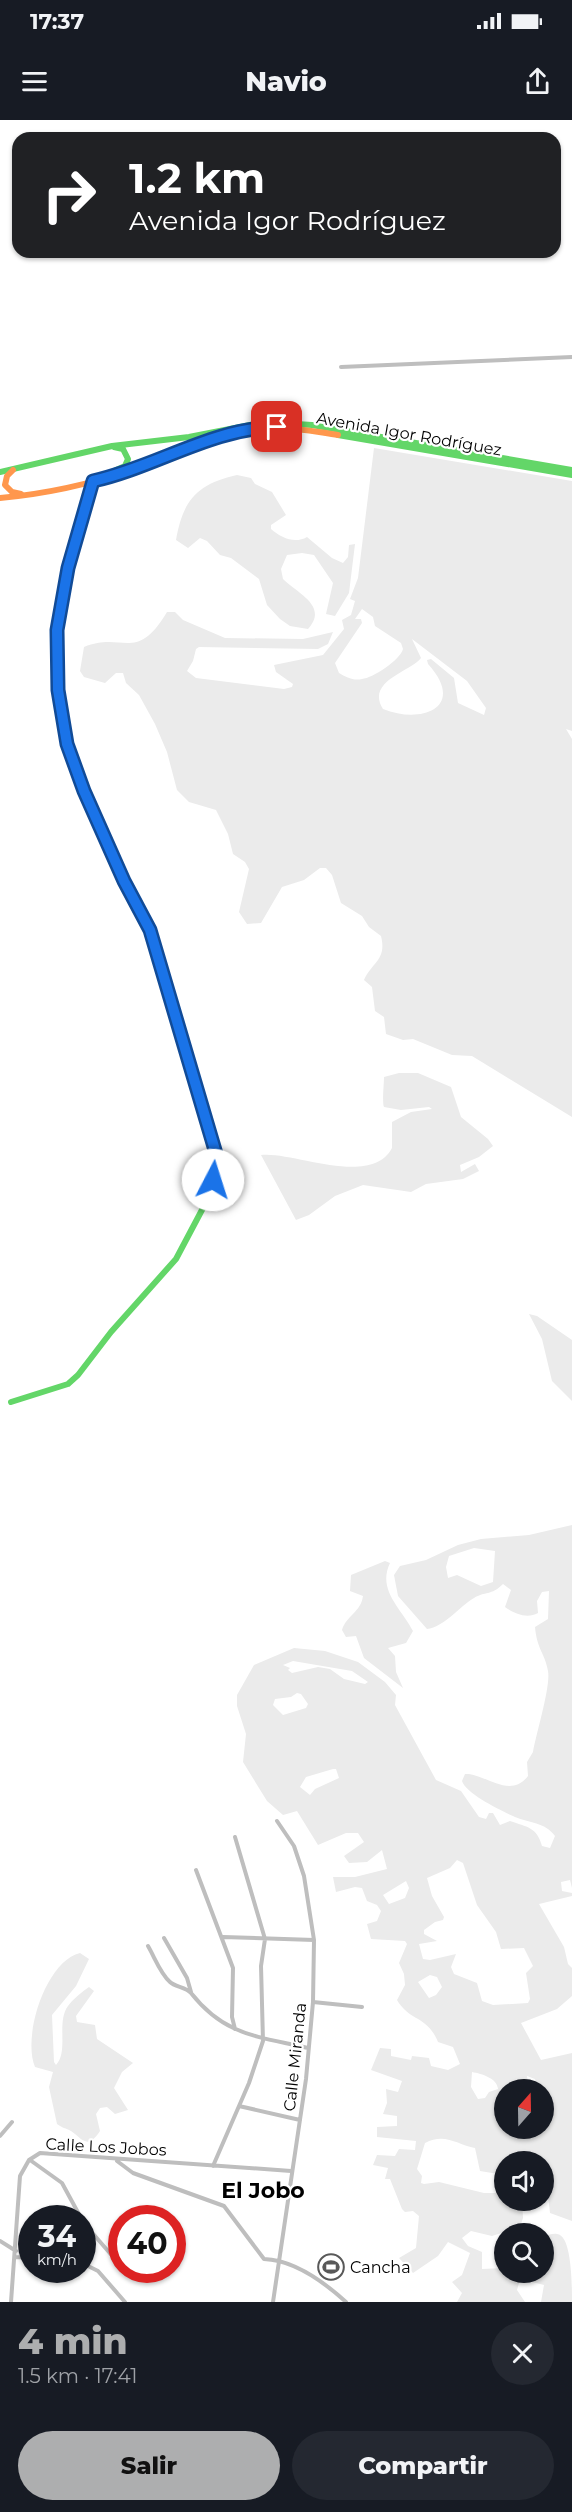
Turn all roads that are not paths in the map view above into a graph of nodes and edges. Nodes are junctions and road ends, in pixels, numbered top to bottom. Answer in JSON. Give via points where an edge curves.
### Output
{"nodes":[{"id":1,"x":572,"y":357,"type":"edge"},
{"id":2,"x":341,"y":367,"type":"dead end"},
{"id":3,"x":112,"y":446,"type":"junction"},
{"id":4,"x":15,"y":468,"type":"junction"},
{"id":5,"x":572,"y":470,"type":"edge"},
{"id":6,"x":0,"y":472,"type":"edge"},
{"id":7,"x":572,"y":475,"type":"edge"},
{"id":8,"x":93,"y":481,"type":"junction"},
{"id":9,"x":84,"y":483,"type":"junction"},
{"id":10,"x":28,"y":494,"type":"junction"},
{"id":11,"x":0,"y":498,"type":"edge"},
{"id":12,"x":10,"y":1402,"type":"dead end"},
{"id":13,"x":277,"y":1821,"type":"dead end"},
{"id":14,"x":235,"y":1837,"type":"dead end"},
{"id":15,"x":196,"y":1870,"type":"dead end"},
{"id":16,"x":223,"y":1937,"type":"junction"},
{"id":17,"x":164,"y":1938,"type":"dead end"},
{"id":18,"x":265,"y":1939,"type":"junction"},
{"id":19,"x":314,"y":1941,"type":"junction"},
{"id":20,"x":148,"y":1946,"type":"dead end"},
{"id":21,"x":191,"y":1993,"type":"junction"},
{"id":22,"x":314,"y":2002,"type":"junction"},
{"id":23,"x":362,"y":2007,"type":"dead end"},
{"id":24,"x":235,"y":2030,"type":"junction"},
{"id":25,"x":263,"y":2038,"type":"junction"},
{"id":26,"x":308,"y":2048,"type":"junction"},
{"id":27,"x":239,"y":2106,"type":"junction"},
{"id":28,"x":300,"y":2120,"type":"junction"},
{"id":29,"x":12,"y":2122,"type":"dead end"},
{"id":30,"x":0,"y":2136,"type":"edge"},
{"id":31,"x":115,"y":2159,"type":"junction"},
{"id":32,"x":29,"y":2160,"type":"junction"},
{"id":33,"x":213,"y":2166,"type":"junction"},
{"id":34,"x":291,"y":2171,"type":"junction"},
{"id":35,"x":74,"y":2205,"type":"edge"},
{"id":36,"x":96,"y":2237,"type":"edge"},
{"id":37,"x":0,"y":2241,"type":"edge"},
{"id":38,"x":16,"y":2251,"type":"junction"},
{"id":39,"x":108,"y":2251,"type":"edge"},
{"id":40,"x":16,"y":2257,"type":"joint"},
{"id":41,"x":280,"y":2260,"type":"junction"},
{"id":42,"x":96,"y":2270,"type":"edge"},
{"id":43,"x":11,"y":2302,"type":"edge"},
{"id":44,"x":125,"y":2302,"type":"edge"},
{"id":45,"x":273,"y":2302,"type":"edge"},
{"id":46,"x":346,"y":2302,"type":"edge"}],
"edges":[{"from":1,"to":2,"type":"street"},
{"from":3,"to":4,"type":"main road","name":"Avenida Igor Rodríguez"},
{"from":3,"to":5,"type":"main road","name":"Avenida Igor Rodríguez","via":[[189,437],[255,422],[284,422]]},
{"from":3,"to":9,"type":"main road","via":[[126,452],[125,466]]},
{"from":4,"to":6,"type":"main road","name":"Avenida Igor Rodríguez"},
{"from":4,"to":10,"type":"main road","via":[[5,485],[12,492]]},
{"from":7,"to":8,"type":"main road","name":"Avenida Igor Rodríguez","via":[[277,427],[229,433]]},
{"from":8,"to":9,"type":"main road","name":"Avenida Igor Rodríguez"},
{"from":8,"to":12,"type":"main road","via":[[68,568],[57,630],[58,690],[67,744],[124,881],[150,930],[218,1163],[203,1208],[176,1259],[78,1376],[53,1390]]},
{"from":9,"to":10,"type":"main road","name":"Avenida Igor Rodríguez"},
{"from":10,"to":11,"type":"main road","name":"Avenida Igor Rodríguez"},
{"from":13,"to":19,"type":"street","name":"Calle Miranda","via":[[302,1866]]},
{"from":14,"to":18,"type":"street"},
{"from":15,"to":16,"type":"street"},
{"from":16,"to":18,"type":"street"},
{"from":16,"to":24,"type":"street","via":[[233,1968]]},
{"from":17,"to":21,"type":"street","via":[[187,1977]]},
{"from":18,"to":19,"type":"street"},
{"from":18,"to":25,"type":"street","via":[[261,1966]]},
{"from":19,"to":22,"type":"street","name":"Calle Miranda"},
{"from":20,"to":21,"type":"street","via":[[171,1984]]},
{"from":21,"to":24,"type":"street","via":[[202,2007]]},
{"from":22,"to":23,"type":"street"},
{"from":22,"to":26,"type":"street","name":"Calle Miranda"},
{"from":24,"to":25,"type":"street"},
{"from":25,"to":26,"type":"street"},
{"from":25,"to":27,"type":"street"},
{"from":26,"to":28,"type":"street","name":"Calle Miranda"},
{"from":27,"to":28,"type":"street"},
{"from":27,"to":33,"type":"street"},
{"from":28,"to":34,"type":"street","name":"Calle Miranda"},
{"from":29,"to":30,"type":"street"},
{"from":31,"to":32,"type":"street","name":"Calle Los Jobos","via":[[46,2153]]},
{"from":31,"to":33,"type":"street","name":"Calle Los Jobos"},
{"from":31,"to":41,"type":"street","via":[[133,2173],[224,2206],[264,2259]]},
{"from":32,"to":35,"type":"street","via":[[62,2182]]},
{"from":32,"to":38,"type":"street","name":"Calle Los Jobos","via":[[20,2176]]},
{"from":33,"to":34,"type":"street","name":"Calle Los Jobos"},
{"from":34,"to":41,"type":"street","name":"Calle Miranda"},
{"from":36,"to":39,"type":"street"},
{"from":37,"to":38,"type":"street"},
{"from":38,"to":40,"type":"street","name":"Calle Los Jobos"},
{"from":40,"to":43,"type":"street","name":"Calle Los Jobos"},
{"from":41,"to":45,"type":"street","name":"Calle Miranda"},
{"from":41,"to":46,"type":"street"},
{"from":42,"to":44,"type":"street"}]}
